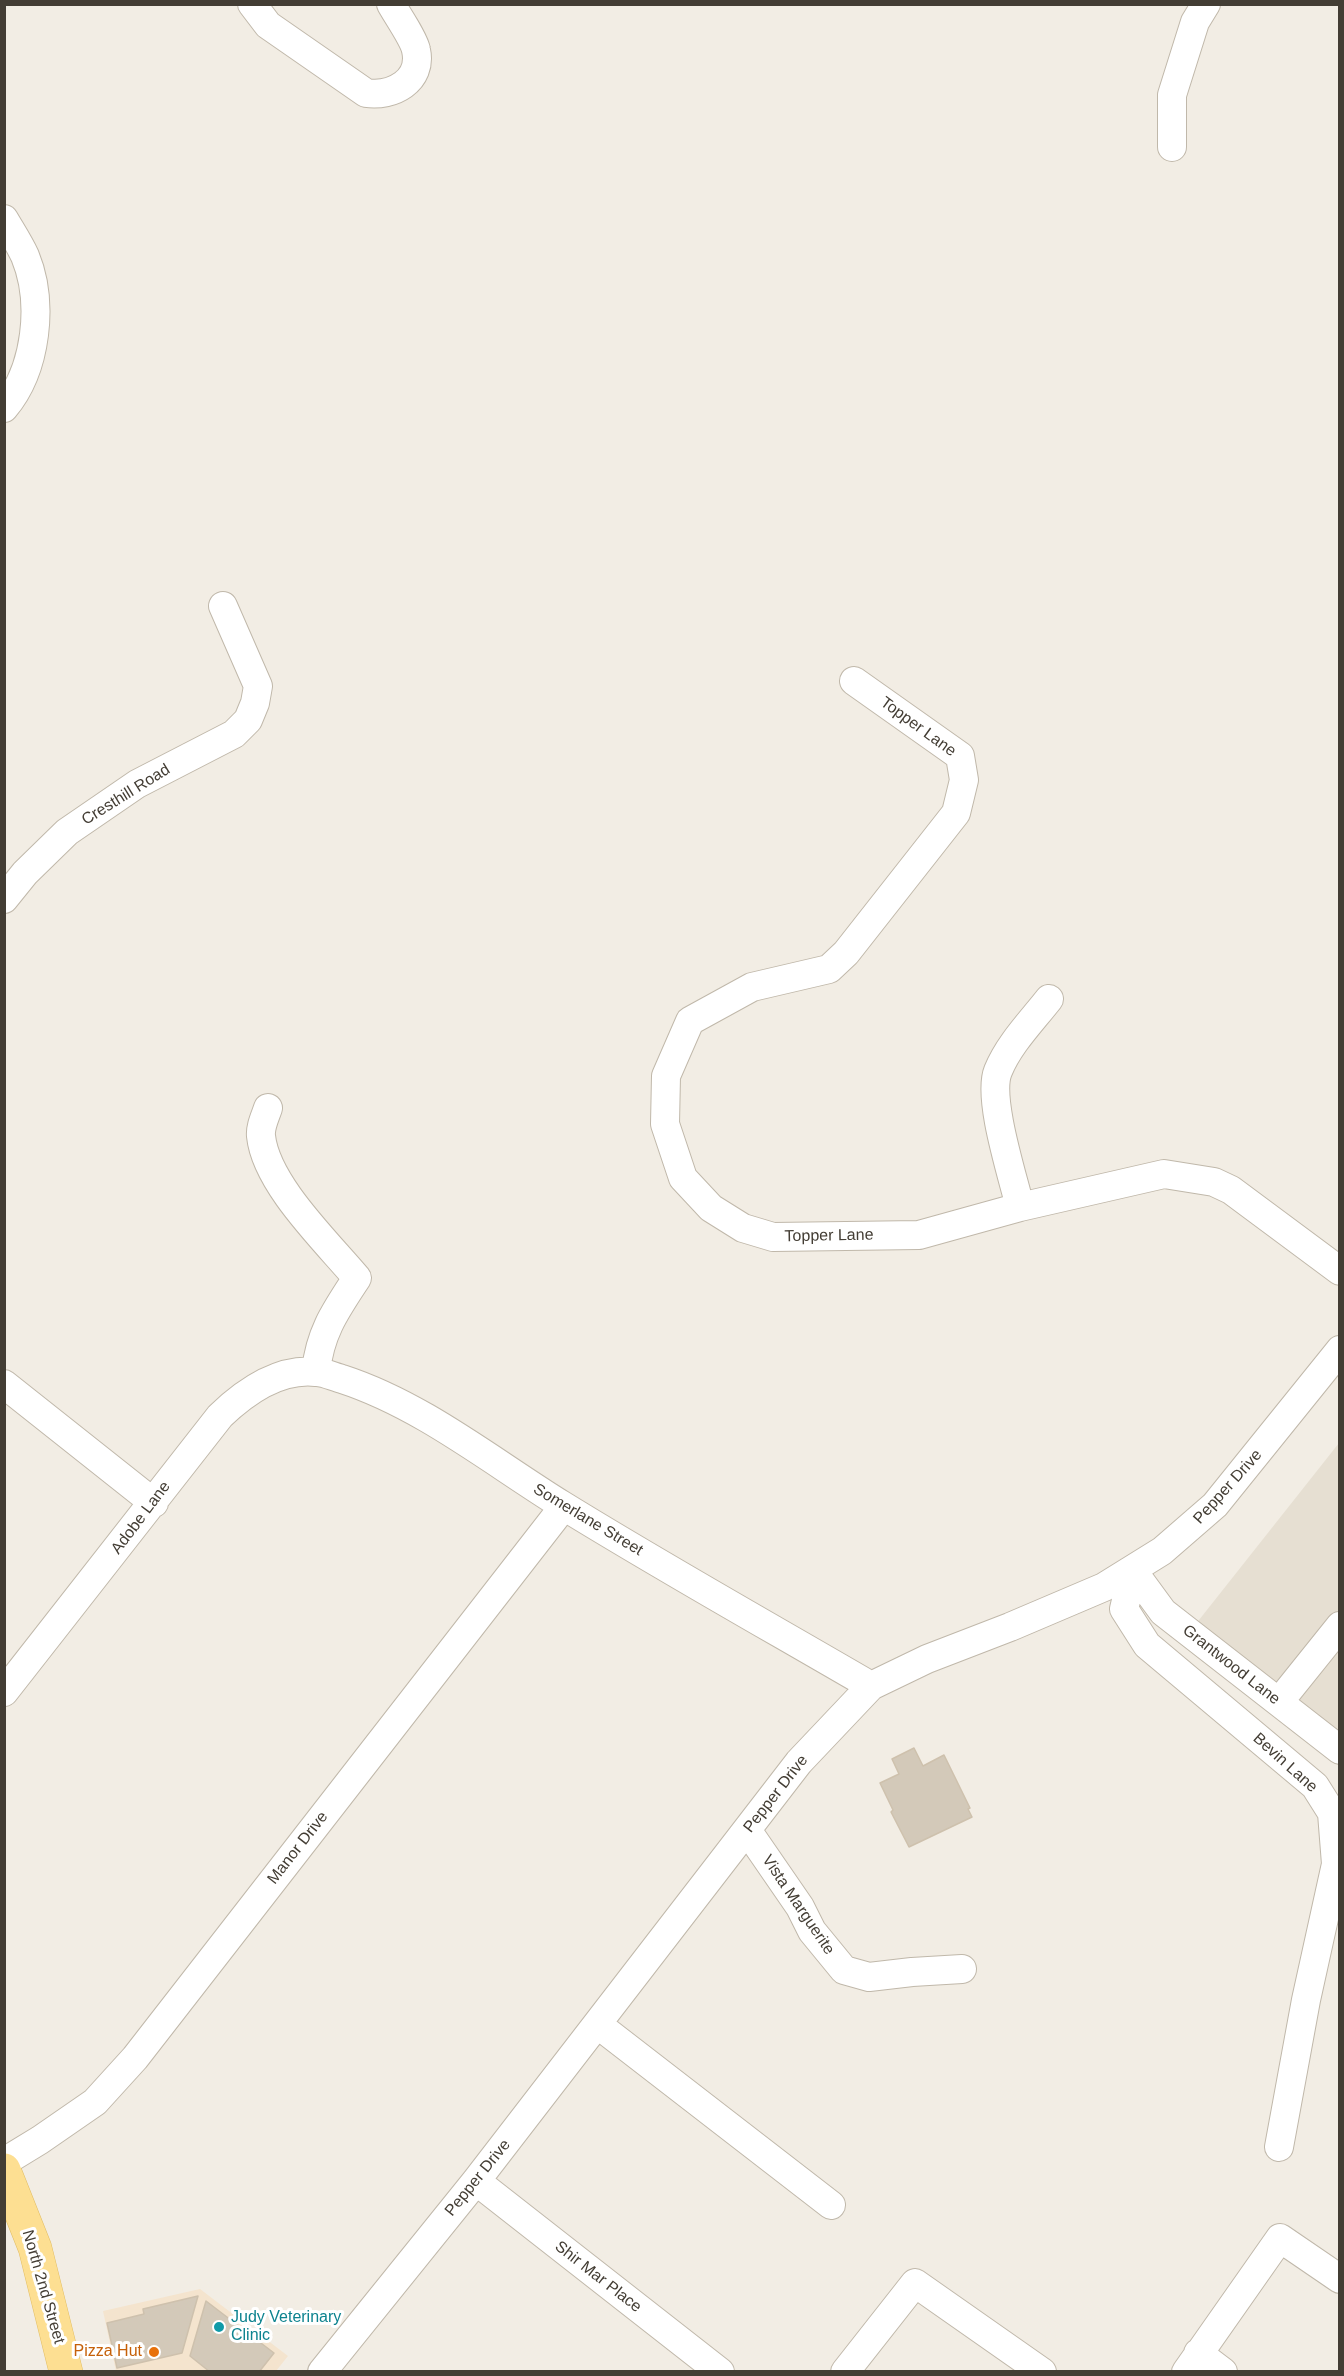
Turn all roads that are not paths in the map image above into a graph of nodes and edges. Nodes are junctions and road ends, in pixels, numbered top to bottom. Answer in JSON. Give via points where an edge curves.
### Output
{"nodes":[{"id":1,"x":252,"y":4,"type":"edge"},
{"id":2,"x":391,"y":4,"type":"edge"},
{"id":3,"x":1206,"y":4,"type":"edge"},
{"id":4,"x":1172,"y":147,"type":"dead end"},
{"id":5,"x":4,"y":219,"type":"edge"},
{"id":6,"x":4,"y":408,"type":"edge"},
{"id":7,"x":223,"y":606,"type":"dead end"},
{"id":8,"x":854,"y":681,"type":"dead end"},
{"id":9,"x":4,"y":899,"type":"edge"},
{"id":10,"x":1049,"y":999,"type":"dead end"},
{"id":11,"x":268,"y":1108,"type":"dead end"},
{"id":12,"x":1020,"y":1207,"type":"junction"},
{"id":13,"x":1340,"y":1271,"type":"edge"},
{"id":14,"x":1340,"y":1350,"type":"edge"},
{"id":15,"x":308,"y":1372,"type":"junction"},
{"id":16,"x":4,"y":1384,"type":"edge"},
{"id":17,"x":154,"y":1503,"type":"junction"},
{"id":18,"x":564,"y":1506,"type":"junction"},
{"id":19,"x":1133,"y":1571,"type":"junction"},
{"id":20,"x":1340,"y":1626,"type":"edge"},
{"id":21,"x":871,"y":1686,"type":"junction"},
{"id":22,"x":4,"y":1692,"type":"edge"},
{"id":23,"x":1279,"y":1702,"type":"junction"},
{"id":24,"x":1340,"y":1750,"type":"edge"},
{"id":25,"x":747,"y":1830,"type":"junction"},
{"id":26,"x":962,"y":1969,"type":"dead end"},
{"id":27,"x":597,"y":2024,"type":"junction"},
{"id":28,"x":1279,"y":2147,"type":"dead end"},
{"id":29,"x":4,"y":2162,"type":"edge"},
{"id":30,"x":4,"y":2170,"type":"edge"},
{"id":31,"x":476,"y":2181,"type":"junction"},
{"id":32,"x":831,"y":2205,"type":"dead end"},
{"id":33,"x":1340,"y":2279,"type":"edge"},
{"id":34,"x":690,"y":2362,"type":"edge"},
{"id":35,"x":1192,"y":2362,"type":"edge"},
{"id":36,"x":66,"y":2372,"type":"edge"},
{"id":37,"x":322,"y":2372,"type":"edge"},
{"id":38,"x":720,"y":2372,"type":"edge"},
{"id":39,"x":844,"y":2372,"type":"edge"},
{"id":40,"x":1042,"y":2372,"type":"edge"},
{"id":41,"x":1223,"y":2372,"type":"edge"}],
"edges":[{"from":1,"to":2,"type":"street","via":[[268,25],[366,93],[379,95],[405,85],[415,74],[416,50]]},
{"from":3,"to":4,"type":"street","via":[[1195,22],[1172,95]]},
{"from":5,"to":6,"type":"street","via":[[25,257],[36,302],[33,348]]},
{"from":7,"to":9,"type":"street","name":"Cresthill Road","via":[[258,686],[248,720],[234,734],[137,784],[68,832]]},
{"from":8,"to":12,"type":"street","name":"Topper Lane","via":[[960,756],[964,780],[956,813],[846,953],[829,969],[752,987],[690,1021],[666,1076],[665,1125],[683,1178],[711,1208],[743,1228],[773,1237],[922,1235]]},
{"from":10,"to":12,"type":"street","via":[[1006,1054],[996,1074],[994,1099]]},
{"from":11,"to":15,"type":"street","via":[[260,1133],[265,1154],[288,1197],[357,1278],[328,1324]]},
{"from":12,"to":13,"type":"street","name":"Topper Lane","via":[[1164,1174],[1214,1182],[1231,1190]]},
{"from":14,"to":19,"type":"street","name":"Pepper Drive","via":[[1215,1505]]},
{"from":15,"to":17,"type":"street","name":"Adobe Lane","via":[[267,1381],[232,1404]]},
{"from":15,"to":18,"type":"street","name":"Somerlane Street","via":[[364,1386],[424,1416]]},
{"from":16,"to":17,"type":"street"},
{"from":17,"to":22,"type":"street","name":"Adobe Lane"},
{"from":18,"to":21,"type":"street","name":"Somerlane Street"},
{"from":18,"to":29,"type":"street","name":"Manor Drive","via":[[135,2058],[95,2102]]},
{"from":19,"to":21,"type":"street","name":"Pepper Drive","via":[[1073,1602],[927,1659]]},
{"from":19,"to":23,"type":"street","name":"Grantwood Lane","via":[[1163,1612]]},
{"from":19,"to":28,"type":"street","name":"Bevin Lane","via":[[1124,1609],[1147,1646],[1315,1786],[1332,1813],[1336,1864]]},
{"from":20,"to":23,"type":"street"},
{"from":21,"to":25,"type":"street","name":"Pepper Drive","via":[[799,1762]]},
{"from":23,"to":24,"type":"street","name":"Grantwood Lane"},
{"from":25,"to":26,"type":"street","name":"Vista Marguerite","via":[[800,1906],[812,1931],[844,1970],[869,1977]]},
{"from":25,"to":27,"type":"street","name":"Pepper Drive"},
{"from":27,"to":31,"type":"street","name":"Pepper Drive"},
{"from":27,"to":32,"type":"street"},
{"from":30,"to":36,"type":"main road","name":"North 2nd Street","via":[[35,2248]]},
{"from":31,"to":34,"type":"street","name":"Shir Mar Place"},
{"from":31,"to":37,"type":"street","name":"Pepper Drive"},
{"from":33,"to":35,"type":"street","via":[[1280,2238]]},
{"from":34,"to":38,"type":"street","name":"Shir Mar Place"},
{"from":35,"to":41,"type":"street"},
{"from":39,"to":40,"type":"street","via":[[915,2283]]}]}
